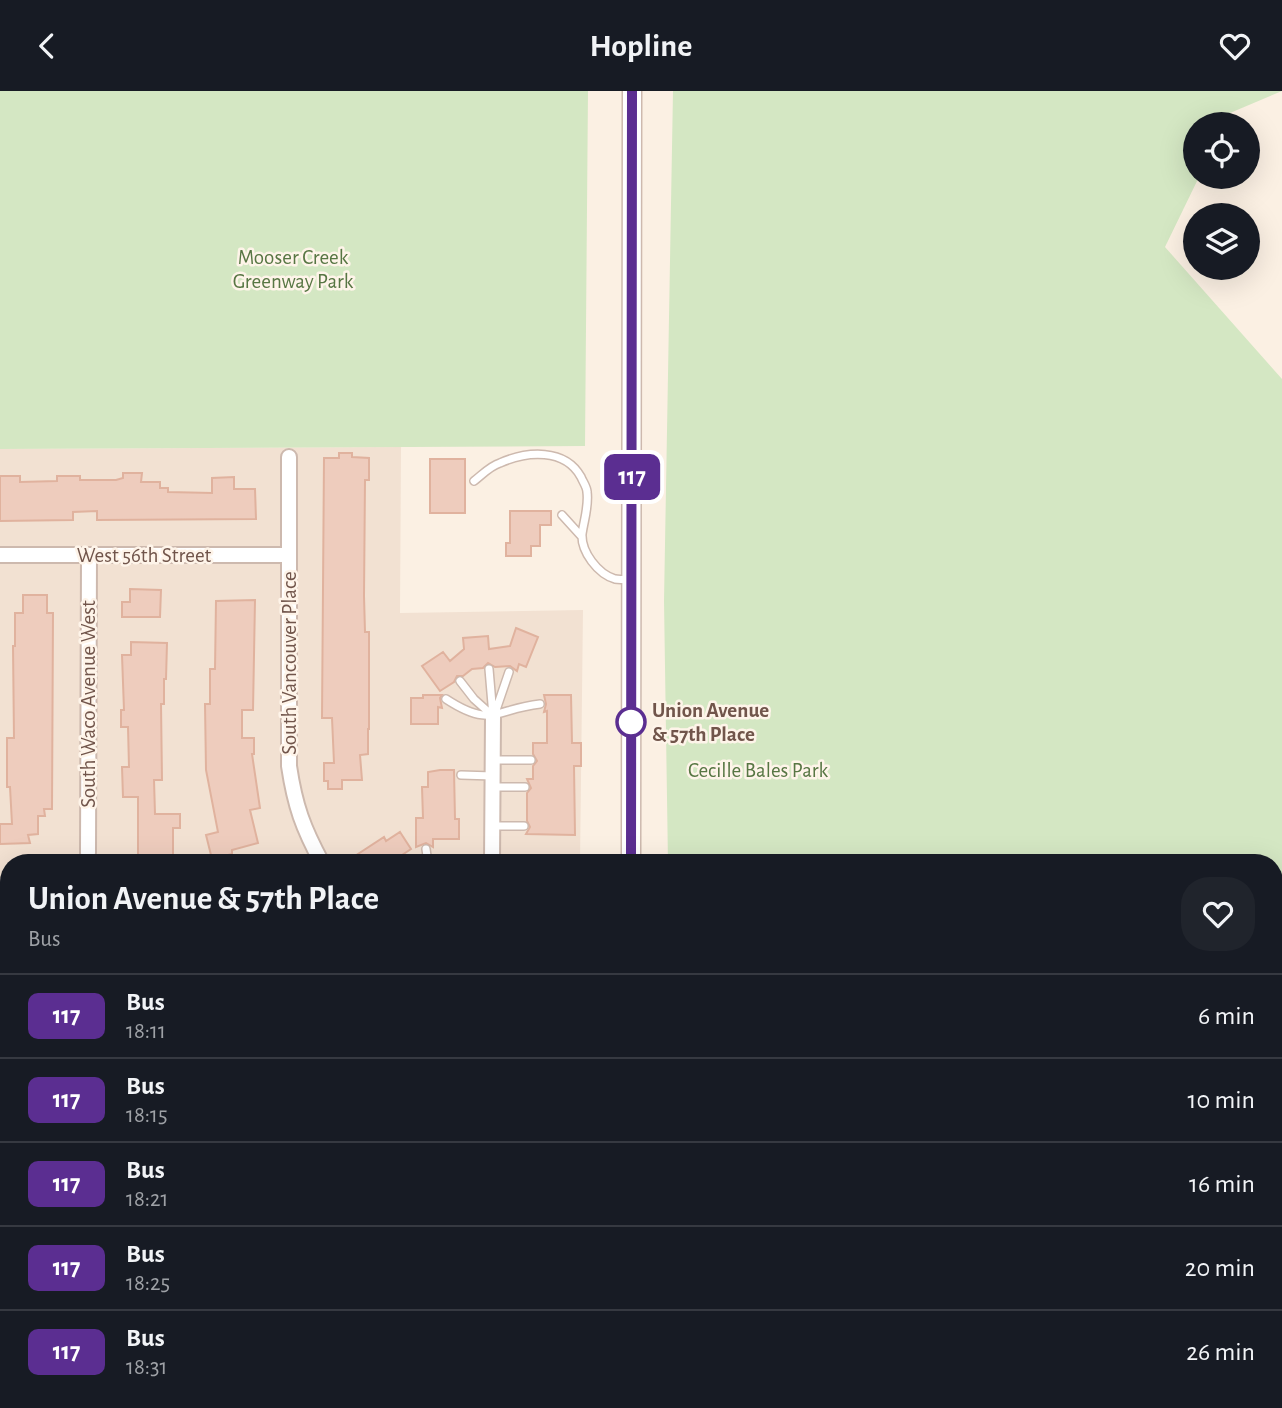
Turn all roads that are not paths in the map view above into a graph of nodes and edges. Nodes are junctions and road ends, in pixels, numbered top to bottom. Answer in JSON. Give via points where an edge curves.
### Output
{"nodes":[{"id":1,"x":632,"y":91,"type":"edge"},
{"id":2,"x":289,"y":457,"type":"dead end"},
{"id":3,"x":474,"y":481,"type":"dead end"},
{"id":4,"x":562,"y":515,"type":"dead end"},
{"id":5,"x":582,"y":537,"type":"junction"},
{"id":6,"x":0,"y":555,"type":"edge"},
{"id":7,"x":89,"y":555,"type":"junction"},
{"id":8,"x":289,"y":555,"type":"junction"},
{"id":9,"x":631,"y":579,"type":"junction"},
{"id":10,"x":489,"y":669,"type":"dead end"},
{"id":11,"x":509,"y":672,"type":"dead end"},
{"id":12,"x":460,"y":681,"type":"dead end"},
{"id":13,"x":446,"y":699,"type":"dead end"},
{"id":14,"x":540,"y":703,"type":"dead end"},
{"id":15,"x":493,"y":717,"type":"junction"},
{"id":16,"x":493,"y":760,"type":"junction"},
{"id":17,"x":531,"y":760,"type":"dead end"},
{"id":18,"x":461,"y":775,"type":"dead end"},
{"id":19,"x":493,"y":781,"type":"junction"},
{"id":20,"x":525,"y":787,"type":"dead end"},
{"id":21,"x":492,"y":826,"type":"junction"},
{"id":22,"x":524,"y":826,"type":"dead end"},
{"id":23,"x":426,"y":849,"type":"dead end"},
{"id":24,"x":88,"y":853,"type":"dead end"},
{"id":25,"x":317,"y":854,"type":"edge"},
{"id":26,"x":427,"y":854,"type":"edge"},
{"id":27,"x":492,"y":854,"type":"edge"},
{"id":28,"x":631,"y":854,"type":"edge"}],
"edges":[{"from":1,"to":9,"type":"street"},
{"from":2,"to":8,"type":"street","name":"South Vancouver Place"},
{"from":3,"to":5,"type":"lane","via":[[497,463],[524,455],[561,458],[575,468],[587,489]]},
{"from":4,"to":5,"type":"lane"},
{"from":5,"to":9,"type":"lane","via":[[586,553],[598,569],[616,579]]},
{"from":6,"to":7,"type":"street","name":"West 56th Street"},
{"from":7,"to":8,"type":"street","name":"West 56th Street"},
{"from":7,"to":24,"type":"street","name":"South Waco Avenue West"},
{"from":8,"to":25,"type":"street","name":"South Vancouver Place","via":[[289,767],[304,830]]},
{"from":9,"to":28,"type":"street"},
{"from":10,"to":15,"type":"lane"},
{"from":11,"to":15,"type":"lane"},
{"from":12,"to":15,"type":"lane"},
{"from":13,"to":15,"type":"lane","via":[[467,713]]},
{"from":14,"to":15,"type":"lane"},
{"from":15,"to":16,"type":"street"},
{"from":16,"to":17,"type":"lane"},
{"from":16,"to":19,"type":"street"},
{"from":18,"to":19,"type":"lane"},
{"from":19,"to":20,"type":"lane"},
{"from":19,"to":21,"type":"street"},
{"from":21,"to":22,"type":"lane"},
{"from":21,"to":27,"type":"street"},
{"from":23,"to":26,"type":"lane"}]}
